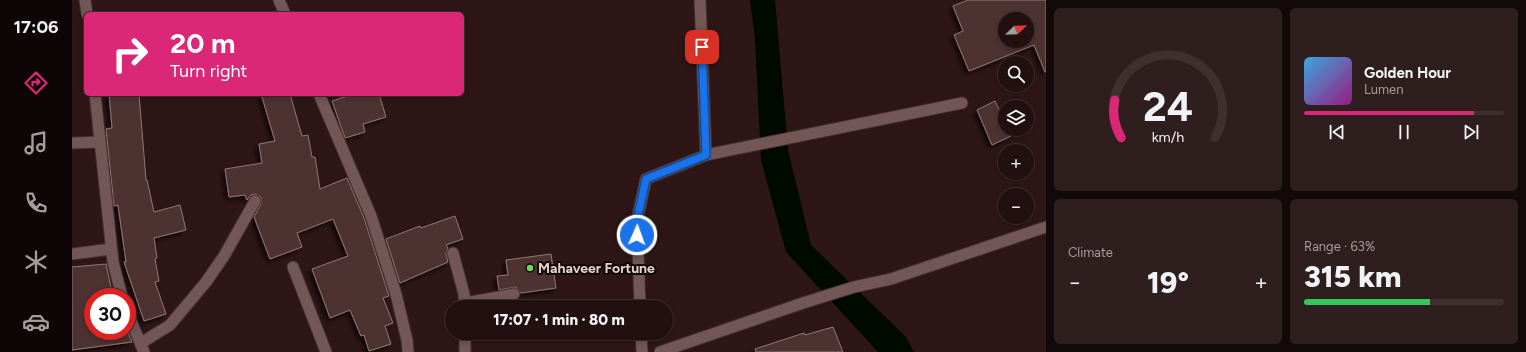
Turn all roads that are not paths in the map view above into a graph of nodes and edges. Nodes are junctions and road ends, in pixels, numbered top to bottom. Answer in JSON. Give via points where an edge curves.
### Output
{"nodes":[{"id":1,"x":85,"y":0,"type":"edge"},
{"id":2,"x":279,"y":0,"type":"edge"},
{"id":3,"x":700,"y":0,"type":"edge"},
{"id":4,"x":87,"y":12,"type":"edge"},
{"id":5,"x":284,"y":12,"type":"edge"},
{"id":6,"x":95,"y":96,"type":"edge"},
{"id":7,"x":320,"y":96,"type":"edge"},
{"id":8,"x":962,"y":103,"type":"dead end"},
{"id":9,"x":100,"y":142,"type":"junction"},
{"id":10,"x":72,"y":143,"type":"edge"},
{"id":11,"x":706,"y":155,"type":"junction"},
{"id":12,"x":255,"y":201,"type":"dead end"},
{"id":13,"x":1046,"y":227,"type":"edge"},
{"id":14,"x":111,"y":249,"type":"junction"},
{"id":15,"x":453,"y":253,"type":"dead end"},
{"id":16,"x":72,"y":254,"type":"edge"},
{"id":17,"x":293,"y":267,"type":"dead end"},
{"id":18,"x":119,"y":288,"type":"edge"},
{"id":19,"x":514,"y":294,"type":"dead end"},
{"id":20,"x":465,"y":300,"type":"edge"},
{"id":21,"x":487,"y":300,"type":"edge"},
{"id":22,"x":640,"y":300,"type":"edge"},
{"id":23,"x":136,"y":334,"type":"edge"},
{"id":24,"x":465,"y":340,"type":"edge"},
{"id":25,"x":641,"y":340,"type":"edge"},
{"id":26,"x":142,"y":348,"type":"edge"},
{"id":27,"x":326,"y":352,"type":"edge"},
{"id":28,"x":408,"y":352,"type":"edge"},
{"id":29,"x":465,"y":352,"type":"edge"},
{"id":30,"x":642,"y":352,"type":"edge"},
{"id":31,"x":660,"y":352,"type":"edge"}],
"edges":[{"from":1,"to":4,"type":"street"},
{"from":2,"to":5,"type":"street"},
{"from":3,"to":11,"type":"street"},
{"from":6,"to":9,"type":"street"},
{"from":7,"to":28,"type":"street","via":[[370,216],[396,294]]},
{"from":8,"to":11,"type":"street"},
{"from":9,"to":10,"type":"street"},
{"from":9,"to":14,"type":"street"},
{"from":11,"to":22,"type":"street","via":[[646,179],[637,220]]},
{"from":12,"to":26,"type":"street","via":[[206,282],[170,325]]},
{"from":13,"to":31,"type":"street","via":[[891,279],[854,287],[803,303]]},
{"from":14,"to":16,"type":"street"},
{"from":14,"to":18,"type":"street"},
{"from":15,"to":20,"type":"street"},
{"from":17,"to":27,"type":"street"},
{"from":19,"to":21,"type":"street"},
{"from":23,"to":26,"type":"street"},
{"from":24,"to":29,"type":"street"},
{"from":25,"to":30,"type":"street"}]}
